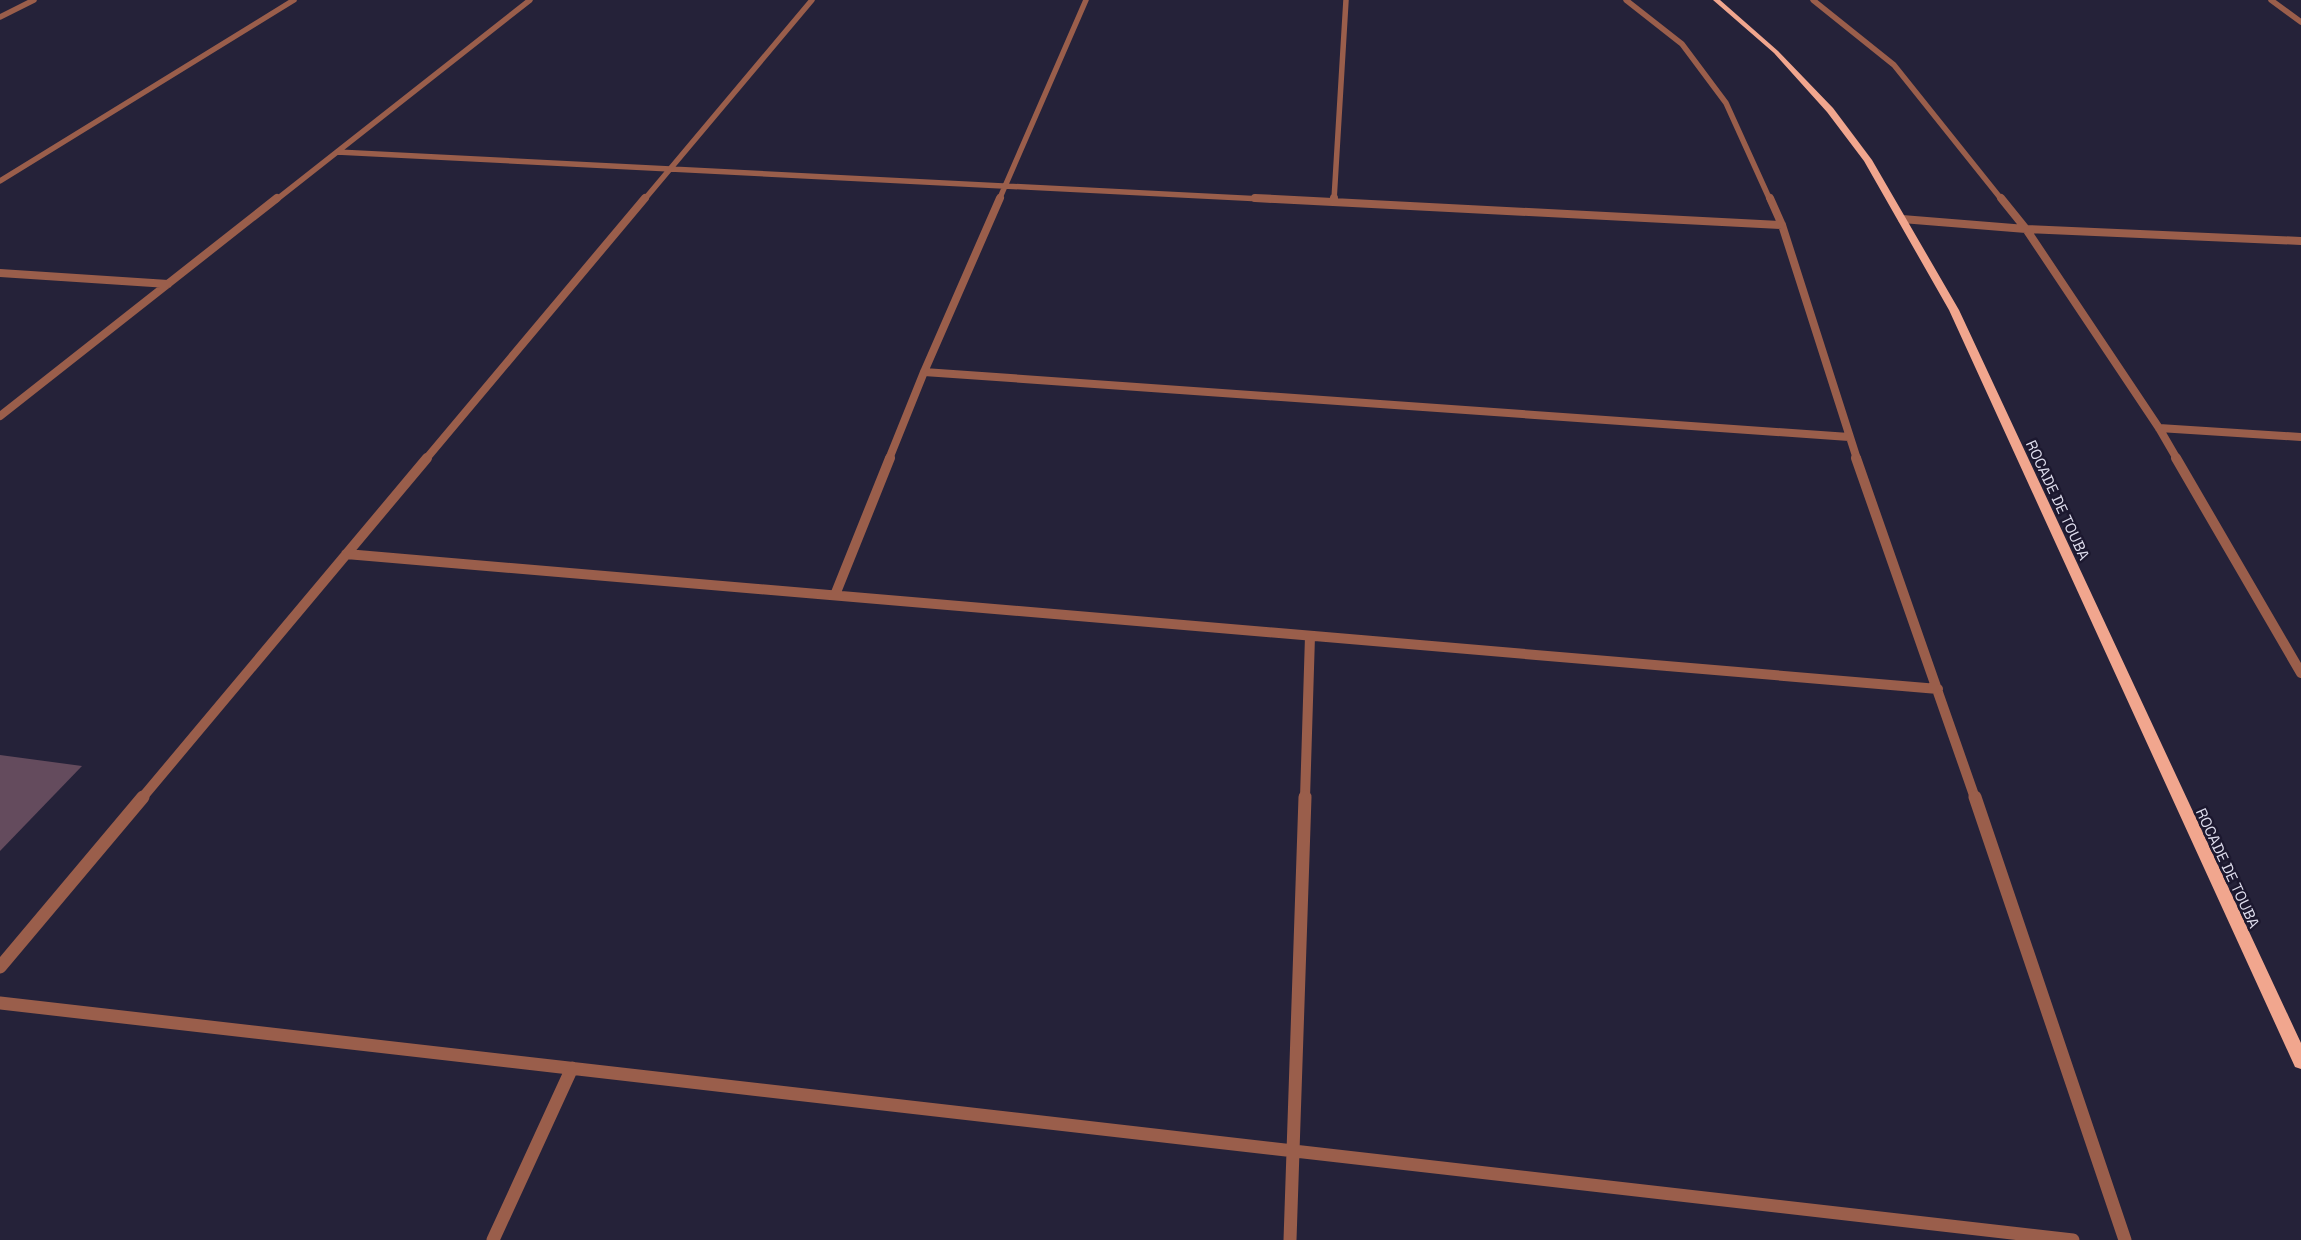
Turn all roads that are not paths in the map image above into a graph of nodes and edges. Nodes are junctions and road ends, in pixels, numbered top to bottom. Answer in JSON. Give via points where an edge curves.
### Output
{"nodes":[{"id":1,"x":34,"y":0,"type":"edge"},
{"id":2,"x":294,"y":0,"type":"edge"},
{"id":3,"x":530,"y":0,"type":"edge"},
{"id":4,"x":812,"y":0,"type":"edge"},
{"id":5,"x":1086,"y":0,"type":"edge"},
{"id":6,"x":1346,"y":0,"type":"edge"},
{"id":7,"x":1626,"y":0,"type":"edge"},
{"id":8,"x":1716,"y":0,"type":"edge"},
{"id":9,"x":1813,"y":0,"type":"edge"},
{"id":10,"x":2271,"y":0,"type":"edge"},
{"id":11,"x":0,"y":17,"type":"edge"},
{"id":12,"x":2301,"y":22,"type":"edge"},
{"id":13,"x":337,"y":152,"type":"junction"},
{"id":14,"x":669,"y":168,"type":"junction"},
{"id":15,"x":0,"y":181,"type":"edge"},
{"id":16,"x":1006,"y":186,"type":"junction"},
{"id":17,"x":1334,"y":202,"type":"junction"},
{"id":18,"x":1902,"y":220,"type":"junction"},
{"id":19,"x":1782,"y":226,"type":"junction"},
{"id":20,"x":2026,"y":229,"type":"junction"},
{"id":21,"x":2301,"y":241,"type":"edge"},
{"id":22,"x":0,"y":273,"type":"edge"},
{"id":23,"x":168,"y":284,"type":"junction"},
{"id":24,"x":924,"y":372,"type":"junction"},
{"id":25,"x":0,"y":416,"type":"edge"},
{"id":26,"x":2159,"y":428,"type":"junction"},
{"id":27,"x":2301,"y":437,"type":"edge"},
{"id":28,"x":1849,"y":438,"type":"junction"},
{"id":29,"x":346,"y":554,"type":"junction"},
{"id":30,"x":835,"y":595,"type":"junction"},
{"id":31,"x":1310,"y":636,"type":"junction"},
{"id":32,"x":2301,"y":673,"type":"edge"},
{"id":33,"x":1938,"y":688,"type":"junction"},
{"id":34,"x":0,"y":966,"type":"edge"},
{"id":35,"x":0,"y":1002,"type":"edge"},
{"id":36,"x":2301,"y":1061,"type":"edge"},
{"id":37,"x":572,"y":1068,"type":"junction"},
{"id":38,"x":1293,"y":1151,"type":"junction"},
{"id":39,"x":493,"y":1240,"type":"edge"},
{"id":40,"x":1290,"y":1240,"type":"edge"},
{"id":41,"x":2073,"y":1240,"type":"edge"},
{"id":42,"x":2125,"y":1240,"type":"edge"}],
"edges":[{"from":1,"to":11,"type":"street"},
{"from":2,"to":15,"type":"street"},
{"from":3,"to":13,"type":"street"},
{"from":4,"to":14,"type":"street"},
{"from":5,"to":16,"type":"street"},
{"from":6,"to":17,"type":"street"},
{"from":7,"to":19,"type":"street","via":[[1682,44],[1726,102]]},
{"from":8,"to":18,"type":"main road","name":"ROCADE DE TOUBA","via":[[1776,52],[1830,110],[1868,160]]},
{"from":9,"to":20,"type":"street","via":[[1894,65]]},
{"from":10,"to":12,"type":"street"},
{"from":13,"to":14,"type":"street"},
{"from":13,"to":23,"type":"street"},
{"from":14,"to":16,"type":"street"},
{"from":14,"to":29,"type":"street"},
{"from":16,"to":17,"type":"street"},
{"from":16,"to":24,"type":"street"},
{"from":17,"to":19,"type":"street"},
{"from":18,"to":20,"type":"street"},
{"from":18,"to":36,"type":"main road","name":"ROCADE DE TOUBA","via":[[1954,310]]},
{"from":19,"to":28,"type":"street"},
{"from":20,"to":21,"type":"street"},
{"from":20,"to":26,"type":"street"},
{"from":22,"to":23,"type":"street"},
{"from":23,"to":25,"type":"street"},
{"from":24,"to":28,"type":"street"},
{"from":24,"to":30,"type":"street"},
{"from":26,"to":27,"type":"street"},
{"from":26,"to":32,"type":"street"},
{"from":28,"to":33,"type":"street"},
{"from":29,"to":30,"type":"street"},
{"from":29,"to":34,"type":"street"},
{"from":30,"to":31,"type":"street"},
{"from":31,"to":33,"type":"street"},
{"from":31,"to":38,"type":"street"},
{"from":33,"to":42,"type":"street"},
{"from":35,"to":37,"type":"street"},
{"from":37,"to":38,"type":"street"},
{"from":37,"to":39,"type":"street"},
{"from":38,"to":40,"type":"street"},
{"from":38,"to":41,"type":"street"}]}
